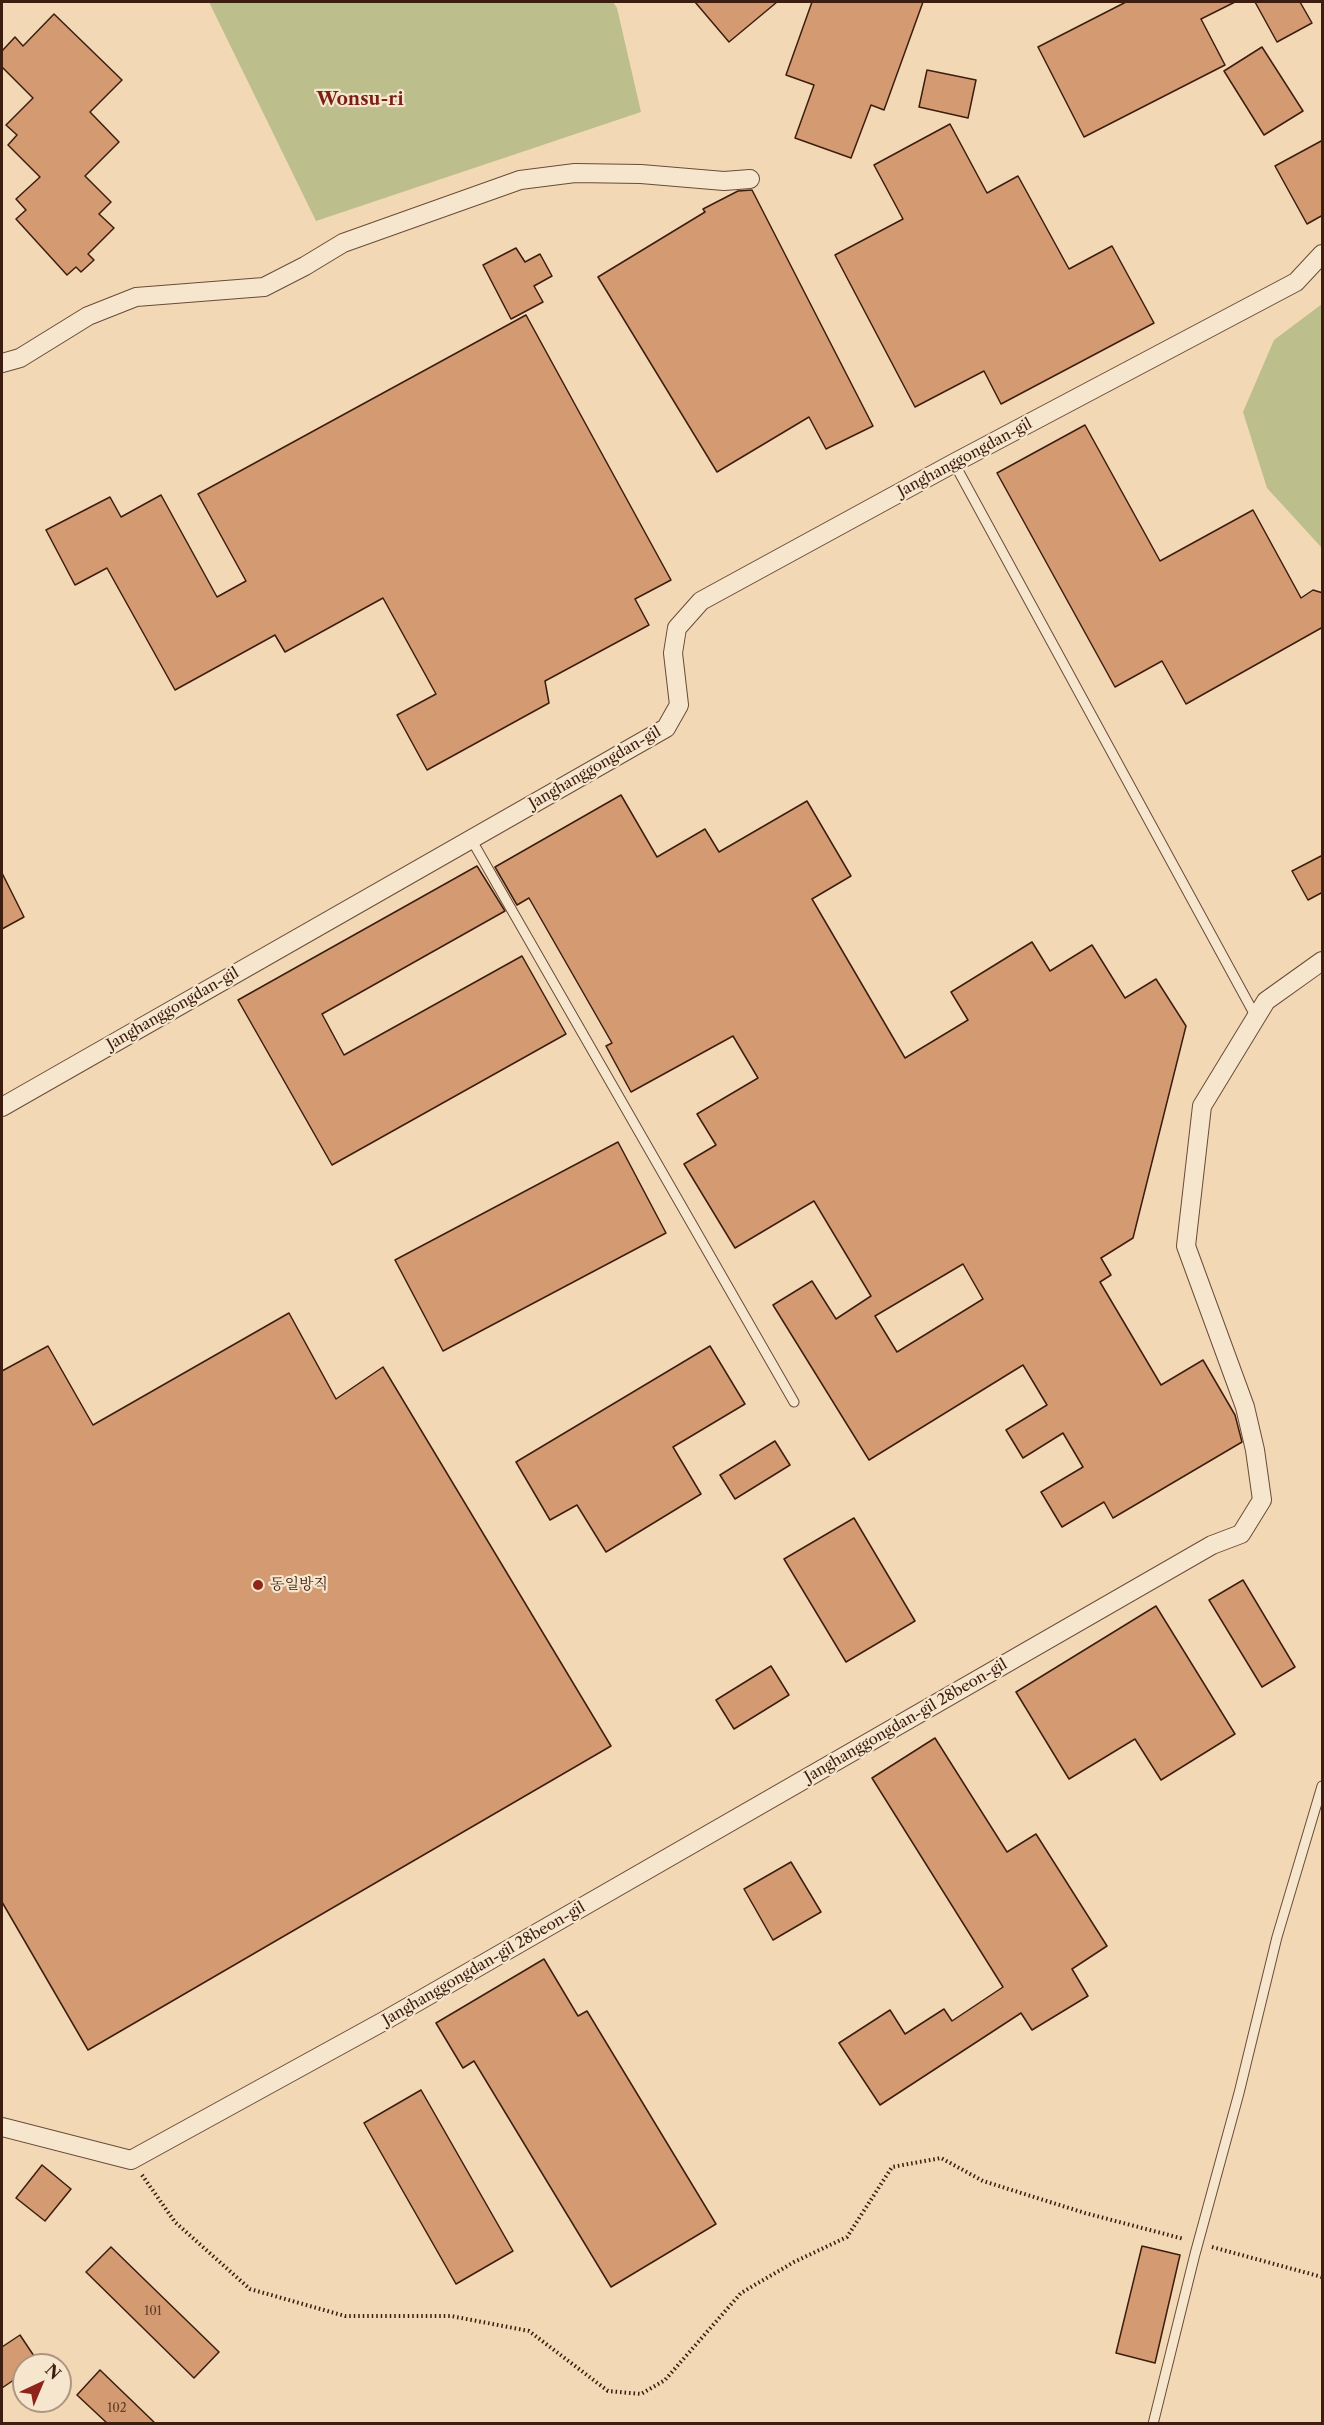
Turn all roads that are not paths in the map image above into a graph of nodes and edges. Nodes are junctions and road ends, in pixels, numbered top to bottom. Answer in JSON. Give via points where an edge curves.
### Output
{"nodes":[{"id":1,"x":750,"y":179,"type":"dead end"},
{"id":2,"x":1323,"y":254,"type":"edge"},
{"id":3,"x":2,"y":363,"type":"edge"},
{"id":4,"x":954,"y":463,"type":"junction"},
{"id":5,"x":471,"y":839,"type":"junction"},
{"id":6,"x":1323,"y":961,"type":"edge"},
{"id":7,"x":1256,"y":1017,"type":"junction"},
{"id":8,"x":2,"y":1107,"type":"edge"},
{"id":9,"x":794,"y":1402,"type":"dead end"},
{"id":10,"x":1323,"y":1786,"type":"edge"},
{"id":11,"x":2,"y":2127,"type":"edge"},
{"id":12,"x":1153,"y":2424,"type":"edge"}],
"edges":[{"from":1,"to":3,"type":"street","via":[[575,173],[520,180],[343,243],[264,287],[136,297],[88,316],[20,358]]},
{"from":2,"to":4,"type":"street","name":"Janghanggongdan-gil","via":[[1296,282]]},
{"from":4,"to":5,"type":"street","name":"Janghanggongdan-gil","via":[[701,601],[677,628],[673,653],[679,705],[666,728]]},
{"from":4,"to":7,"type":"lane"},
{"from":5,"to":8,"type":"street","name":"Janghanggongdan-gil"},
{"from":5,"to":9,"type":"lane"},
{"from":6,"to":7,"type":"street","name":"Janghanggongdan-gil 28beon-gil","via":[[1266,1001]]},
{"from":7,"to":11,"type":"street","name":"Janghanggongdan-gil 28beon-gil","via":[[1202,1106],[1186,1246],[1245,1407],[1255,1450],[1262,1500],[1241,1534],[1212,1545],[384,2021],[131,2160]]},
{"from":10,"to":12,"type":"lane","via":[[1277,1937]]}]}
